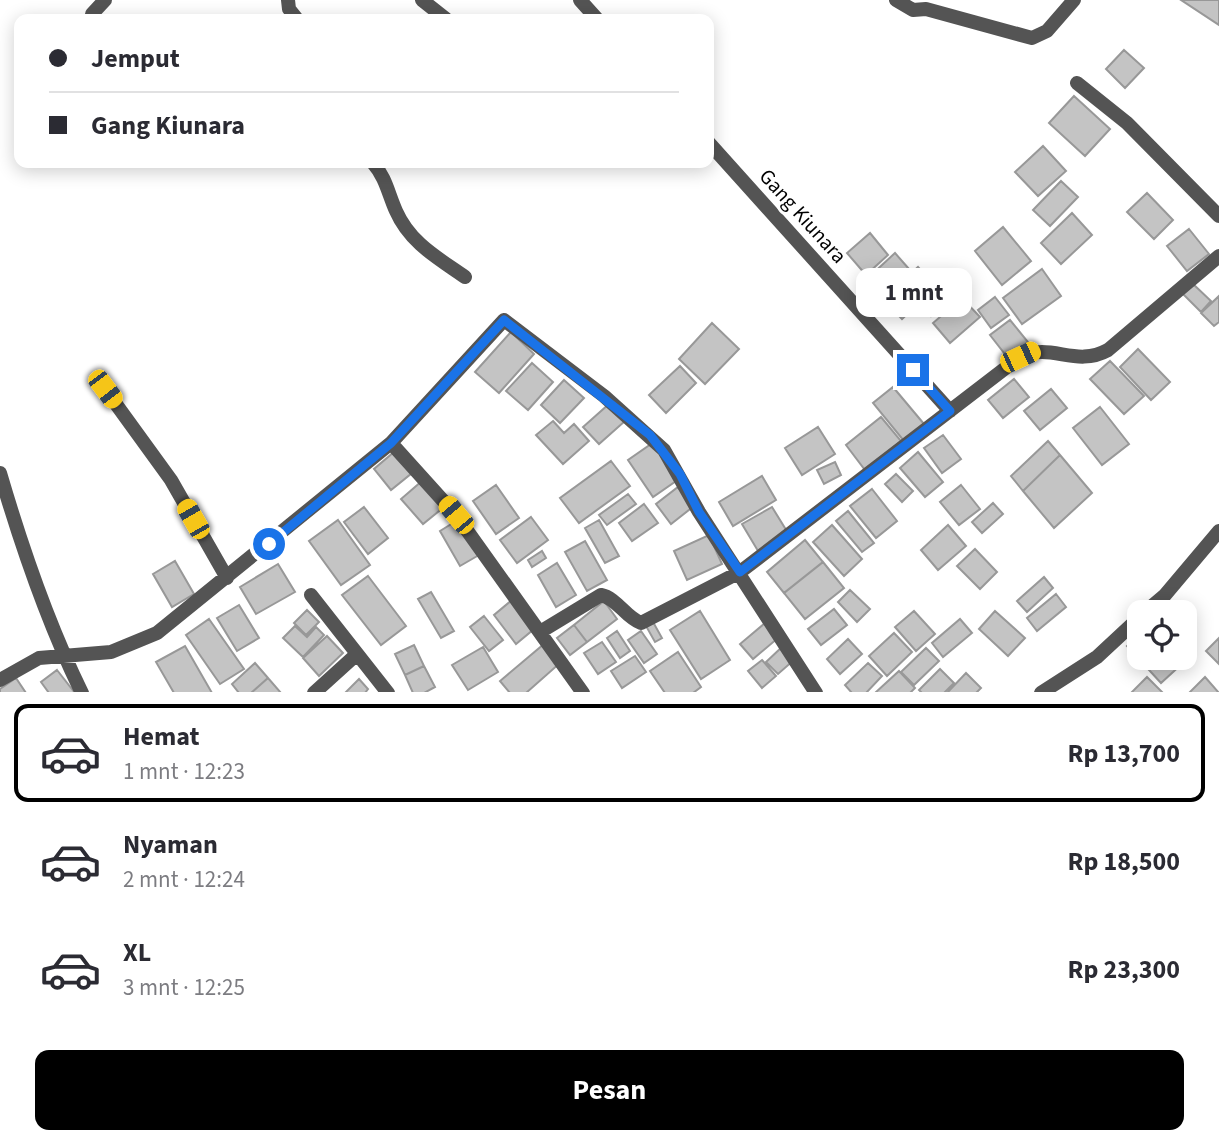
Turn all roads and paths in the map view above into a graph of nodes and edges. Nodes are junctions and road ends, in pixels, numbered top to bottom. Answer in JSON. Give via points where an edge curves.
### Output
{"nodes":[{"id":1,"x":106,"y":0,"type":"edge"},
{"id":2,"x":422,"y":0,"type":"edge"},
{"id":3,"x":580,"y":0,"type":"edge"},
{"id":4,"x":896,"y":0,"type":"edge"},
{"id":5,"x":1074,"y":0,"type":"edge"},
{"id":6,"x":930,"y":5,"type":"edge"},
{"id":7,"x":92,"y":13,"type":"dead end"},
{"id":8,"x":440,"y":14,"type":"edge"},
{"id":9,"x":593,"y":14,"type":"edge"},
{"id":10,"x":1077,"y":83,"type":"dead end"},
{"id":11,"x":714,"y":149,"type":"edge"},
{"id":12,"x":378,"y":168,"type":"edge"},
{"id":13,"x":1219,"y":216,"type":"edge"},
{"id":14,"x":1219,"y":256,"type":"edge"},
{"id":15,"x":465,"y":277,"type":"dead end"},
{"id":16,"x":105,"y":389,"type":"dead end"},
{"id":17,"x":950,"y":411,"type":"junction"},
{"id":18,"x":391,"y":443,"type":"junction"},
{"id":19,"x":0,"y":473,"type":"edge"},
{"id":20,"x":1219,"y":531,"type":"edge"},
{"id":21,"x":740,"y":572,"type":"junction"},
{"id":22,"x":227,"y":578,"type":"junction"},
{"id":23,"x":311,"y":595,"type":"dead end"},
{"id":24,"x":1159,"y":600,"type":"edge"},
{"id":25,"x":1127,"y":629,"type":"edge"},
{"id":26,"x":540,"y":632,"type":"junction"},
{"id":27,"x":356,"y":654,"type":"junction"},
{"id":28,"x":64,"y":655,"type":"junction"},
{"id":29,"x":0,"y":680,"type":"edge"},
{"id":30,"x":82,"y":692,"type":"edge"},
{"id":31,"x":314,"y":692,"type":"edge"},
{"id":32,"x":387,"y":692,"type":"edge"},
{"id":33,"x":583,"y":692,"type":"edge"},
{"id":34,"x":816,"y":692,"type":"edge"},
{"id":35,"x":1041,"y":692,"type":"edge"}],
"edges":[{"from":1,"to":7,"type":"street"},
{"from":2,"to":8,"type":"street"},
{"from":3,"to":9,"type":"street"},
{"from":4,"to":6,"type":"street","via":[[913,10]]},
{"from":5,"to":6,"type":"street","via":[[1047,31],[1032,37]]},
{"from":10,"to":13,"type":"street","via":[[1127,123]]},
{"from":11,"to":17,"type":"street","name":"Gang Kiunara"},
{"from":12,"to":15,"type":"street","via":[[396,212],[417,244]]},
{"from":14,"to":17,"type":"street","via":[[1108,351],[1093,358],[1034,351]]},
{"from":16,"to":22,"type":"street","via":[[171,480]]},
{"from":17,"to":21,"type":"street"},
{"from":18,"to":21,"type":"street","via":[[504,320],[650,435],[680,474],[699,512]]},
{"from":18,"to":22,"type":"street"},
{"from":18,"to":26,"type":"street","via":[[456,515]]},
{"from":19,"to":28,"type":"street","via":[[19,540]]},
{"from":20,"to":24,"type":"street"},
{"from":21,"to":26,"type":"street","via":[[641,623],[601,595]]},
{"from":21,"to":34,"type":"street"},
{"from":22,"to":28,"type":"street","via":[[157,633],[111,652]]},
{"from":23,"to":27,"type":"street"},
{"from":25,"to":35,"type":"street","via":[[1097,657]]},
{"from":26,"to":33,"type":"street"},
{"from":27,"to":31,"type":"street"},
{"from":27,"to":32,"type":"street"},
{"from":28,"to":29,"type":"street","via":[[39,658]]},
{"from":28,"to":30,"type":"street"}]}
